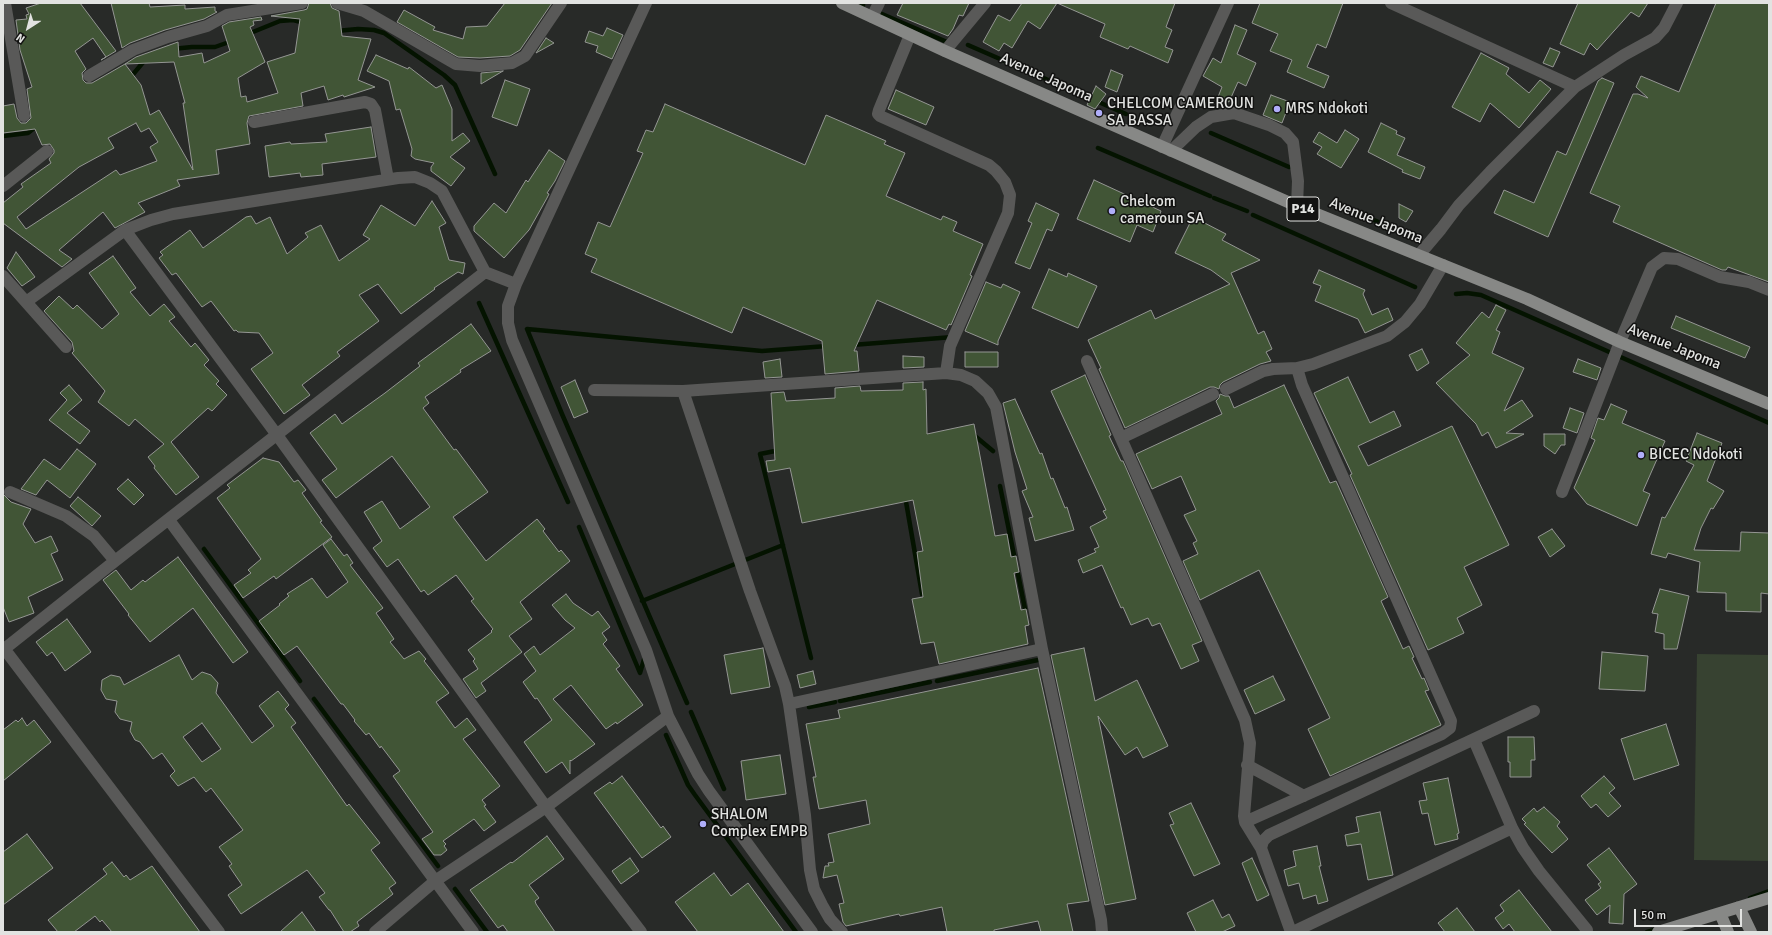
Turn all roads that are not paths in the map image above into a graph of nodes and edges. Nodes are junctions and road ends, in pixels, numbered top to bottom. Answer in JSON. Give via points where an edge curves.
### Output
{"nodes":[{"id":1,"x":302,"y":3,"type":"edge"},
{"id":2,"x":337,"y":3,"type":"edge"},
{"id":3,"x":561,"y":3,"type":"edge"},
{"id":4,"x":646,"y":3,"type":"edge"},
{"id":5,"x":842,"y":3,"type":"edge"},
{"id":6,"x":879,"y":3,"type":"edge"},
{"id":7,"x":985,"y":3,"type":"edge"},
{"id":8,"x":1228,"y":3,"type":"edge"},
{"id":9,"x":1391,"y":3,"type":"edge"},
{"id":10,"x":1677,"y":3,"type":"edge"},
{"id":11,"x":4,"y":6,"type":"edge"},
{"id":12,"x":872,"y":17,"type":"junction"},
{"id":13,"x":910,"y":35,"type":"junction"},
{"id":14,"x":945,"y":51,"type":"junction"},
{"id":15,"x":89,"y":76,"type":"dead end"},
{"id":16,"x":1575,"y":87,"type":"junction"},
{"id":17,"x":24,"y":116,"type":"dead end"},
{"id":18,"x":254,"y":122,"type":"dead end"},
{"id":19,"x":1166,"y":149,"type":"junction"},
{"id":20,"x":46,"y":151,"type":"dead end"},
{"id":21,"x":388,"y":179,"type":"junction"},
{"id":22,"x":3,"y":186,"type":"edge"},
{"id":23,"x":1297,"y":206,"type":"junction"},
{"id":24,"x":125,"y":230,"type":"junction"},
{"id":25,"x":1419,"y":255,"type":"junction"},
{"id":26,"x":1443,"y":265,"type":"junction"},
{"id":27,"x":485,"y":272,"type":"junction"},
{"id":28,"x":3,"y":276,"type":"edge"},
{"id":29,"x":516,"y":284,"type":"junction"},
{"id":30,"x":1769,"y":290,"type":"edge"},
{"id":31,"x":26,"y":302,"type":"junction"},
{"id":32,"x":1620,"y":342,"type":"junction"},
{"id":33,"x":66,"y":346,"type":"dead end"},
{"id":34,"x":1087,"y":361,"type":"dead end"},
{"id":35,"x":1297,"y":368,"type":"junction"},
{"id":36,"x":946,"y":373,"type":"junction"},
{"id":37,"x":1226,"y":389,"type":"dead end"},
{"id":38,"x":594,"y":390,"type":"dead end"},
{"id":39,"x":683,"y":391,"type":"junction"},
{"id":40,"x":1213,"y":394,"type":"dead end"},
{"id":41,"x":1769,"y":404,"type":"edge"},
{"id":42,"x":277,"y":434,"type":"junction"},
{"id":43,"x":1121,"y":438,"type":"junction"},
{"id":44,"x":10,"y":492,"type":"dead end"},
{"id":45,"x":1562,"y":492,"type":"dead end"},
{"id":46,"x":169,"y":520,"type":"junction"},
{"id":47,"x":115,"y":561,"type":"junction"},
{"id":48,"x":3,"y":649,"type":"edge"},
{"id":49,"x":1042,"y":649,"type":"junction"},
{"id":50,"x":789,"y":704,"type":"junction"},
{"id":51,"x":1534,"y":711,"type":"dead end"},
{"id":52,"x":668,"y":716,"type":"junction"},
{"id":53,"x":1474,"y":740,"type":"junction"},
{"id":54,"x":1248,"y":765,"type":"junction"},
{"id":55,"x":1304,"y":796,"type":"junction"},
{"id":56,"x":546,"y":807,"type":"junction"},
{"id":57,"x":1245,"y":822,"type":"junction"},
{"id":58,"x":1512,"y":828,"type":"junction"},
{"id":59,"x":1261,"y":848,"type":"junction"},
{"id":60,"x":435,"y":881,"type":"junction"},
{"id":61,"x":1769,"y":898,"type":"edge"},
{"id":62,"x":1739,"y":907,"type":"junction"},
{"id":63,"x":1720,"y":913,"type":"junction"},
{"id":64,"x":1587,"y":930,"type":"dead end"},
{"id":65,"x":219,"y":932,"type":"edge"},
{"id":66,"x":375,"y":932,"type":"edge"},
{"id":67,"x":473,"y":932,"type":"edge"},
{"id":68,"x":642,"y":932,"type":"edge"},
{"id":69,"x":812,"y":932,"type":"edge"},
{"id":70,"x":842,"y":932,"type":"edge"},
{"id":71,"x":1102,"y":932,"type":"edge"},
{"id":72,"x":1292,"y":932,"type":"edge"},
{"id":73,"x":1658,"y":932,"type":"edge"},
{"id":74,"x":1728,"y":932,"type":"edge"},
{"id":75,"x":1751,"y":932,"type":"edge"}],
"edges":[{"from":1,"to":15,"type":"street","via":[[227,15],[207,26],[133,50]]},
{"from":2,"to":3,"type":"street","via":[[364,11],[456,64],[480,66],[512,63],[525,56]]},
{"from":4,"to":29,"type":"street"},
{"from":5,"to":12,"type":"main road","name":"Avenue Japoma","number":"P14"},
{"from":6,"to":12,"type":"street"},
{"from":7,"to":14,"type":"street"},
{"from":8,"to":19,"type":"street"},
{"from":9,"to":16,"type":"street"},
{"from":10,"to":16,"type":"street","via":[[1664,28],[1655,38]]},
{"from":11,"to":17,"type":"street"},
{"from":12,"to":13,"type":"main road","name":"Avenue Japoma","number":"P14"},
{"from":13,"to":14,"type":"main road","name":"Avenue Japoma","number":"P14"},
{"from":13,"to":36,"type":"street","via":[[879,110],[880,116],[989,165],[1006,182],[1010,195],[1008,213],[950,346]]},
{"from":14,"to":19,"type":"main road","name":"Avenue Japoma","number":"P14"},
{"from":16,"to":25,"type":"street","via":[[1479,183]]},
{"from":18,"to":21,"type":"street","via":[[365,102],[371,104],[375,110]]},
{"from":19,"to":23,"type":"main road","name":"Avenue Japoma","number":"P14"},
{"from":19,"to":23,"type":"street","via":[[1211,117],[1234,113],[1269,125],[1285,133],[1293,142],[1298,181]]},
{"from":20,"to":22,"type":"street"},
{"from":21,"to":24,"type":"street","via":[[173,214]]},
{"from":21,"to":27,"type":"street","via":[[416,178],[430,182],[442,191]]},
{"from":23,"to":25,"type":"main road","name":"Avenue Japoma","number":"P14"},
{"from":24,"to":31,"type":"street"},
{"from":24,"to":42,"type":"street"},
{"from":25,"to":26,"type":"main road","name":"Avenue Japoma","number":"P14"},
{"from":26,"to":32,"type":"main road","name":"Avenue Japoma","number":"P14","via":[[1527,299]]},
{"from":26,"to":35,"type":"street","via":[[1420,304],[1405,322],[1387,336]]},
{"from":27,"to":29,"type":"street"},
{"from":27,"to":42,"type":"street"},
{"from":28,"to":31,"type":"street"},
{"from":29,"to":52,"type":"street","via":[[508,306],[512,340],[646,650]]},
{"from":30,"to":32,"type":"street","via":[[1749,282],[1720,277],[1678,259],[1664,258],[1652,267]]},
{"from":31,"to":33,"type":"street"},
{"from":32,"to":41,"type":"main road","name":"Avenue Japoma","number":"P14"},
{"from":32,"to":45,"type":"street"},
{"from":34,"to":43,"type":"street"},
{"from":35,"to":37,"type":"street","via":[[1262,372]]},
{"from":35,"to":55,"type":"street","via":[[1302,385],[1451,721],[1450,728],[1442,734]]},
{"from":36,"to":39,"type":"street"},
{"from":36,"to":49,"type":"street","via":[[975,381],[988,393],[996,407]]},
{"from":38,"to":39,"type":"street"},
{"from":39,"to":50,"type":"street"},
{"from":40,"to":43,"type":"street"},
{"from":42,"to":46,"type":"street"},
{"from":42,"to":56,"type":"street"},
{"from":43,"to":54,"type":"street","via":[[1245,720],[1250,743]]},
{"from":44,"to":47,"type":"street","via":[[66,516],[94,536]]},
{"from":46,"to":47,"type":"street"},
{"from":46,"to":60,"type":"street"},
{"from":47,"to":48,"type":"street"},
{"from":48,"to":65,"type":"street"},
{"from":49,"to":50,"type":"street"},
{"from":49,"to":71,"type":"street"},
{"from":50,"to":70,"type":"street","via":[[814,889],[830,919]]},
{"from":51,"to":53,"type":"street"},
{"from":52,"to":56,"type":"street"},
{"from":52,"to":69,"type":"street","via":[[709,791]]},
{"from":53,"to":58,"type":"street"},
{"from":53,"to":59,"type":"street","via":[[1269,836],[1263,841]]},
{"from":54,"to":55,"type":"street"},
{"from":54,"to":57,"type":"street","via":[[1243,810]]},
{"from":55,"to":57,"type":"street"},
{"from":56,"to":60,"type":"street"},
{"from":56,"to":68,"type":"street"},
{"from":57,"to":59,"type":"street"},
{"from":58,"to":64,"type":"street","via":[[1539,871]]},
{"from":58,"to":72,"type":"street"},
{"from":59,"to":72,"type":"street"},
{"from":60,"to":66,"type":"street"},
{"from":60,"to":67,"type":"street"},
{"from":61,"to":62,"type":"main road"},
{"from":62,"to":63,"type":"main road"},
{"from":62,"to":75,"type":"main road"},
{"from":63,"to":73,"type":"main road"},
{"from":63,"to":74,"type":"main road"}]}
